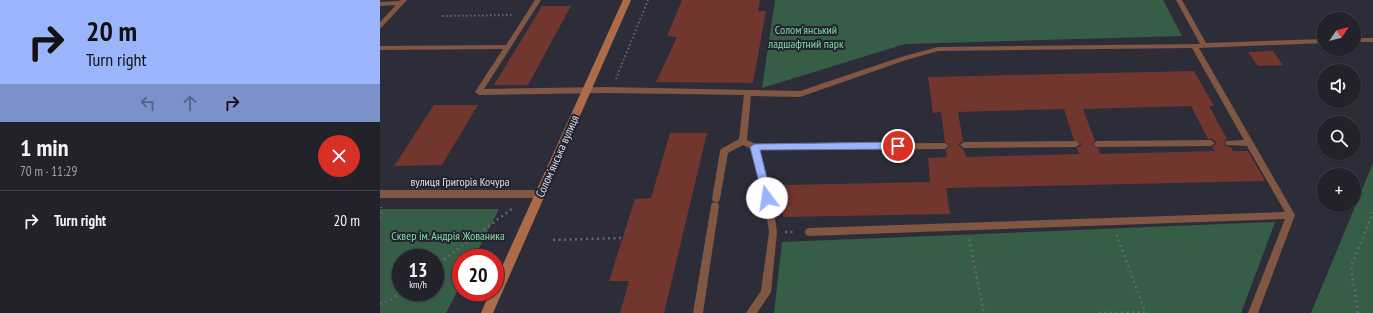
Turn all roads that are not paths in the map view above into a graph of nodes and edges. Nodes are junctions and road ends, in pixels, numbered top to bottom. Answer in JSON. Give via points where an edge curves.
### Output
{"nodes":[{"id":1,"x":538,"y":0,"type":"edge"},
{"id":2,"x":626,"y":0,"type":"edge"},
{"id":3,"x":1179,"y":0,"type":"edge"},
{"id":4,"x":403,"y":2,"type":"edge"},
{"id":5,"x":380,"y":4,"type":"edge"},
{"id":6,"x":380,"y":26,"type":"edge"},
{"id":7,"x":1361,"y":40,"type":"edge"},
{"id":8,"x":1373,"y":40,"type":"edge"},
{"id":9,"x":1317,"y":41,"type":"edge"},
{"id":10,"x":1204,"y":45,"type":"junction"},
{"id":11,"x":1194,"y":46,"type":"junction"},
{"id":12,"x":509,"y":47,"type":"junction"},
{"id":13,"x":380,"y":48,"type":"edge"},
{"id":14,"x":586,"y":91,"type":"junction"},
{"id":15,"x":748,"y":94,"type":"junction"},
{"id":16,"x":743,"y":141,"type":"junction"},
{"id":17,"x":1211,"y":143,"type":"dead end"},
{"id":18,"x":1229,"y":143,"type":"dead end"},
{"id":19,"x":1250,"y":143,"type":"junction"},
{"id":20,"x":1076,"y":144,"type":"dead end"},
{"id":21,"x":1097,"y":144,"type":"dead end"},
{"id":22,"x":964,"y":145,"type":"dead end"},
{"id":23,"x":946,"y":146,"type":"dead end"},
{"id":24,"x":755,"y":147,"type":"junction"},
{"id":25,"x":380,"y":194,"type":"edge"},
{"id":26,"x":539,"y":194,"type":"junction"},
{"id":27,"x":1292,"y":215,"type":"junction"},
{"id":28,"x":809,"y":232,"type":"road end"},
{"id":29,"x":487,"y":313,"type":"edge"},
{"id":30,"x":698,"y":313,"type":"edge"},
{"id":31,"x":751,"y":313,"type":"edge"},
{"id":32,"x":1253,"y":313,"type":"edge"}],
"edges":[{"from":1,"to":12,"type":"lane"},
{"from":2,"to":14,"type":"main road","name":"Соломʼянська вулиця"},
{"from":3,"to":10,"type":"lane"},
{"from":4,"to":5,"type":"lane"},
{"from":4,"to":6,"type":"lane"},
{"from":7,"to":8,"type":"lane"},
{"from":9,"to":10,"type":"lane"},
{"from":10,"to":11,"type":"lane"},
{"from":11,"to":15,"type":"lane","via":[[938,49],[916,54],[827,87],[800,94]]},
{"from":11,"to":19,"type":"lane"},
{"from":12,"to":13,"type":"lane"},
{"from":12,"to":14,"type":"lane","via":[[479,92]]},
{"from":14,"to":15,"type":"lane"},
{"from":14,"to":26,"type":"main road","name":"Соломʼянська вулиця"},
{"from":15,"to":16,"type":"lane"},
{"from":16,"to":24,"type":"lane"},
{"from":16,"to":30,"type":"lane","via":[[724,151]]},
{"from":17,"to":21,"type":"lane"},
{"from":18,"to":19,"type":"lane"},
{"from":19,"to":27,"type":"lane"},
{"from":20,"to":22,"type":"lane"},
{"from":23,"to":24,"type":"lane"},
{"from":24,"to":31,"type":"lane","via":[[773,232],[766,292]]},
{"from":25,"to":26,"type":"street","name":"вулиця Григорія Кочура"},
{"from":26,"to":29,"type":"main road","name":"Соломʼянська вулиця"},
{"from":27,"to":28,"type":"lane"},
{"from":27,"to":32,"type":"lane"}]}
